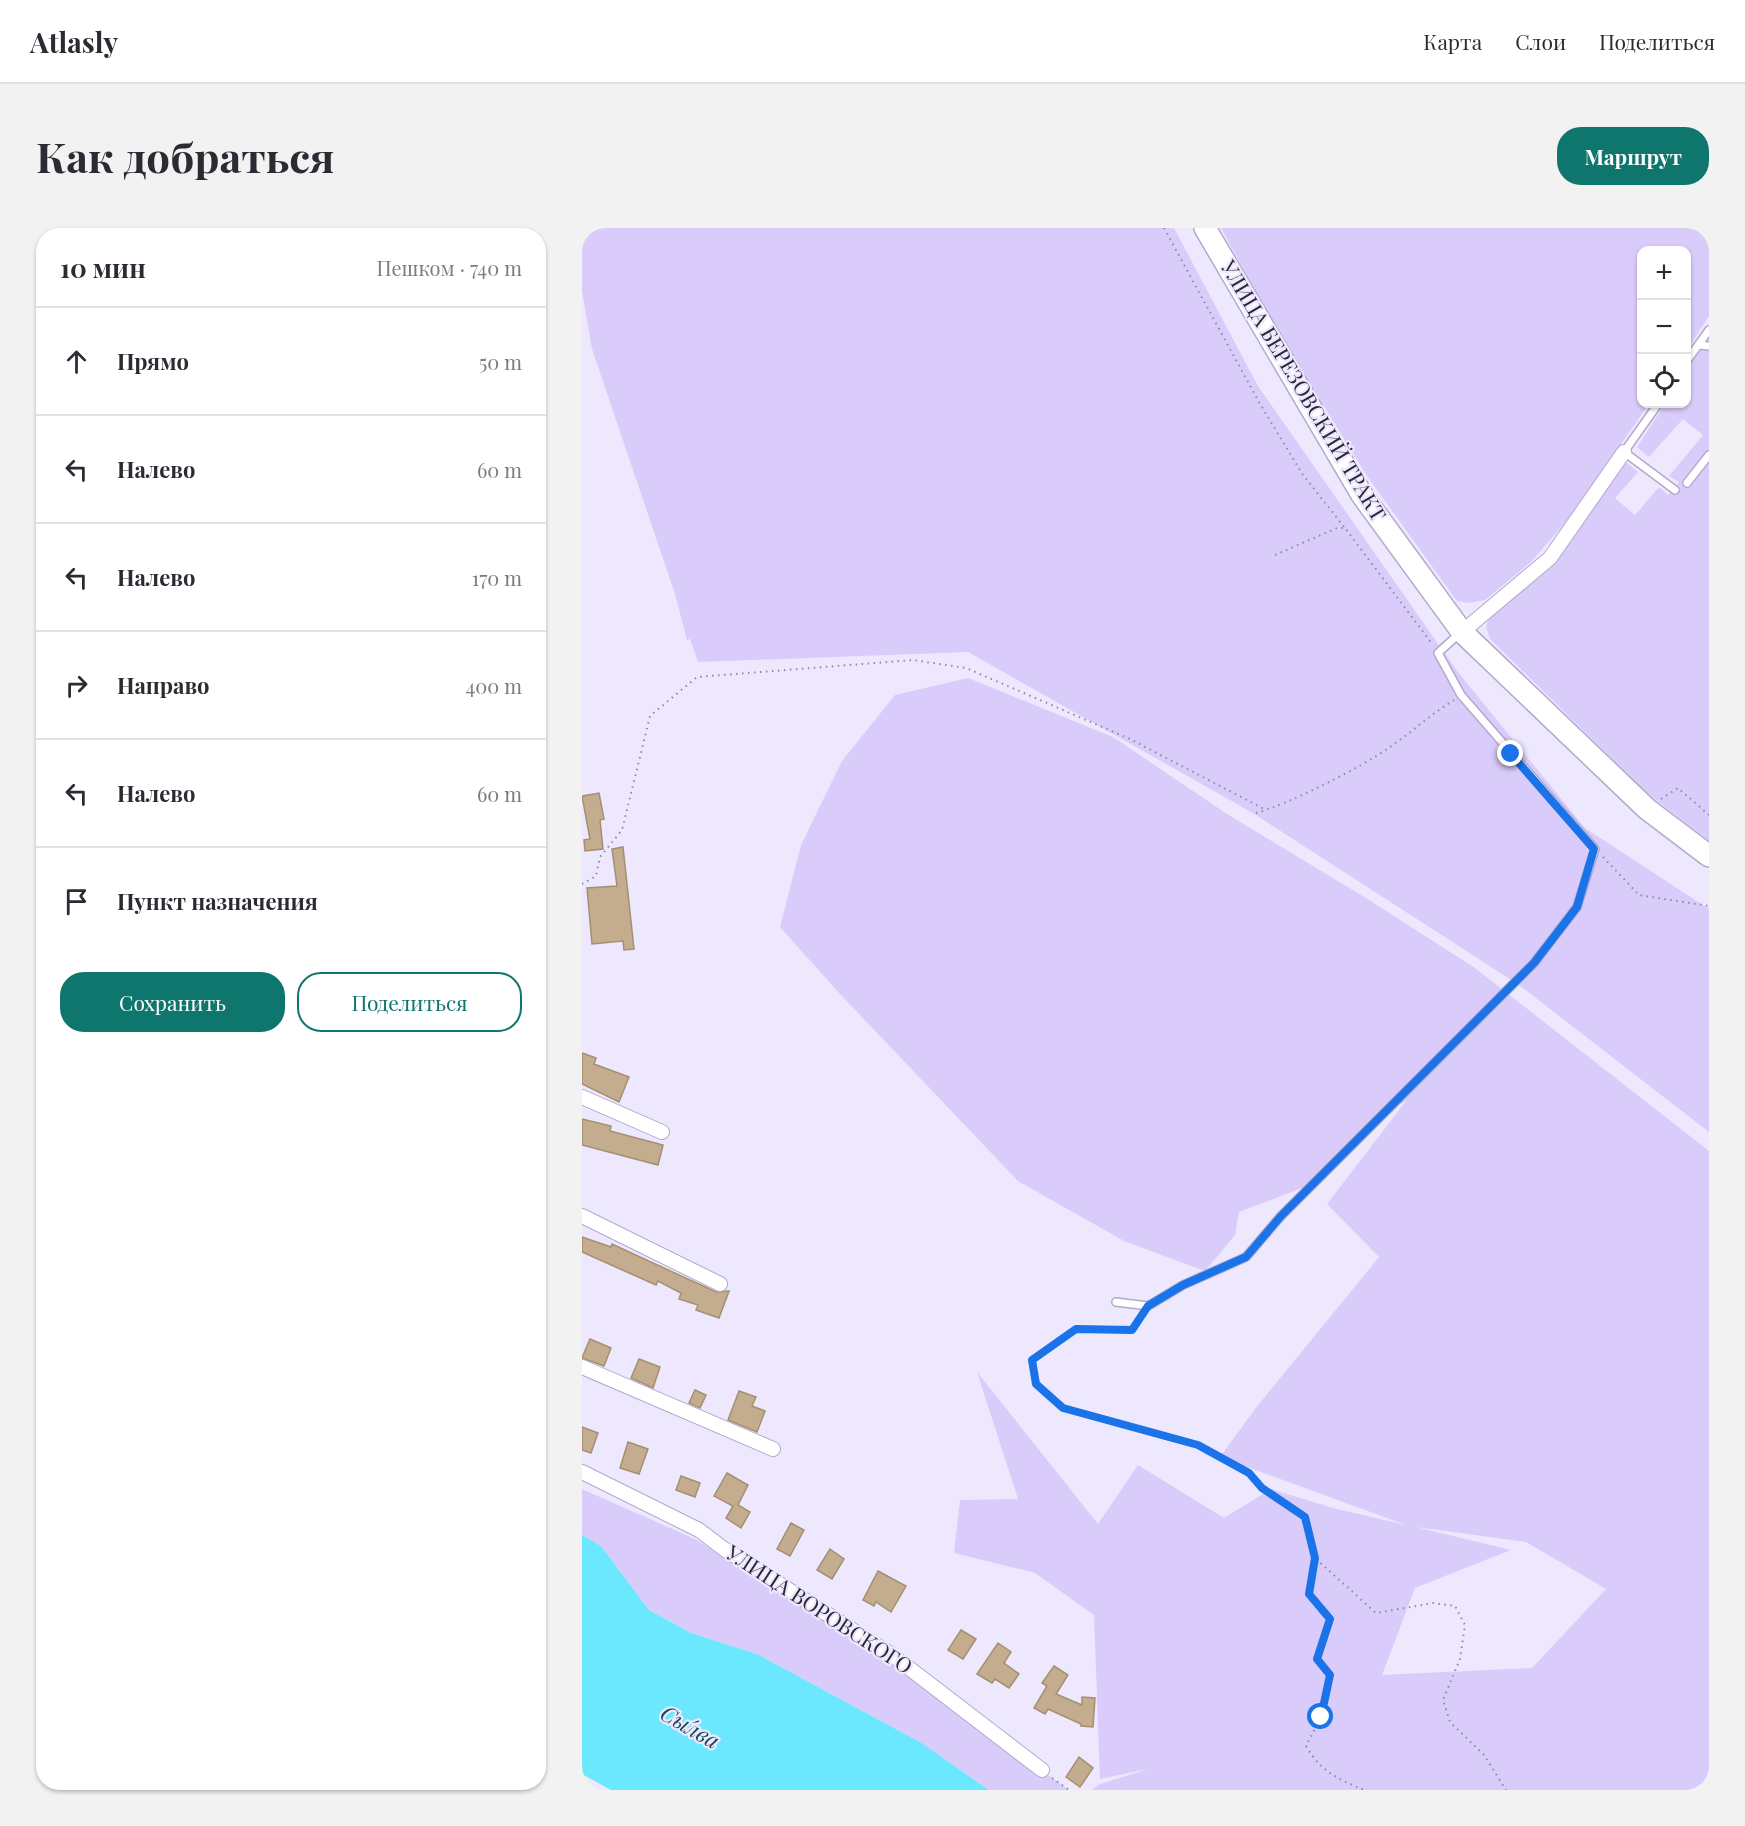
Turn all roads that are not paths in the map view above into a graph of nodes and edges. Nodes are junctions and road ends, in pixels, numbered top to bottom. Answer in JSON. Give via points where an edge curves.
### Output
{"nodes":[{"id":1,"x":1205,"y":228,"type":"edge"},
{"id":2,"x":1709,"y":330,"type":"edge"},
{"id":3,"x":1699,"y":345,"type":"junction"},
{"id":4,"x":1709,"y":346,"type":"edge"},
{"id":5,"x":1691,"y":355,"type":"edge"},
{"id":6,"x":1655,"y":408,"type":"edge"},
{"id":7,"x":1624,"y":452,"type":"junction"},
{"id":8,"x":1709,"y":454,"type":"edge"},
{"id":9,"x":1687,"y":483,"type":"dead end"},
{"id":10,"x":1674,"y":490,"type":"dead end"},
{"id":11,"x":1462,"y":632,"type":"junction"},
{"id":12,"x":1709,"y":856,"type":"edge"},
{"id":13,"x":582,"y":1097,"type":"edge"},
{"id":14,"x":662,"y":1132,"type":"dead end"},
{"id":15,"x":582,"y":1216,"type":"edge"},
{"id":16,"x":720,"y":1284,"type":"dead end"},
{"id":17,"x":1116,"y":1302,"type":"dead end"},
{"id":18,"x":582,"y":1367,"type":"edge"},
{"id":19,"x":773,"y":1449,"type":"dead end"},
{"id":20,"x":582,"y":1472,"type":"edge"},
{"id":21,"x":1042,"y":1770,"type":"road end"}],
"edges":[{"from":1,"to":11,"type":"main road","name":"УЛИЦА БЕРЕЗОВСКИЙ ТРАКТ","via":[[1362,495]]},
{"from":2,"to":3,"type":"lane"},
{"from":3,"to":4,"type":"lane"},
{"from":3,"to":5,"type":"lane"},
{"from":6,"to":7,"type":"lane"},
{"from":7,"to":10,"type":"lane"},
{"from":7,"to":11,"type":"street","via":[[1550,558]]},
{"from":8,"to":9,"type":"lane"},
{"from":11,"to":12,"type":"main road","name":"УЛИЦА БЕРЕЗОВСКИЙ ТРАКТ","via":[[1647,809]]},
{"from":11,"to":17,"type":"lane","via":[[1438,653],[1461,695],[1594,849],[1577,907],[1534,963],[1281,1216],[1246,1257],[1183,1285],[1148,1306]]},
{"from":13,"to":14,"type":"street"},
{"from":15,"to":16,"type":"street"},
{"from":18,"to":19,"type":"street"},
{"from":20,"to":21,"type":"street","name":"УЛИЦА ВОРОВСКОГО","via":[[699,1530],[892,1655]]}]}
